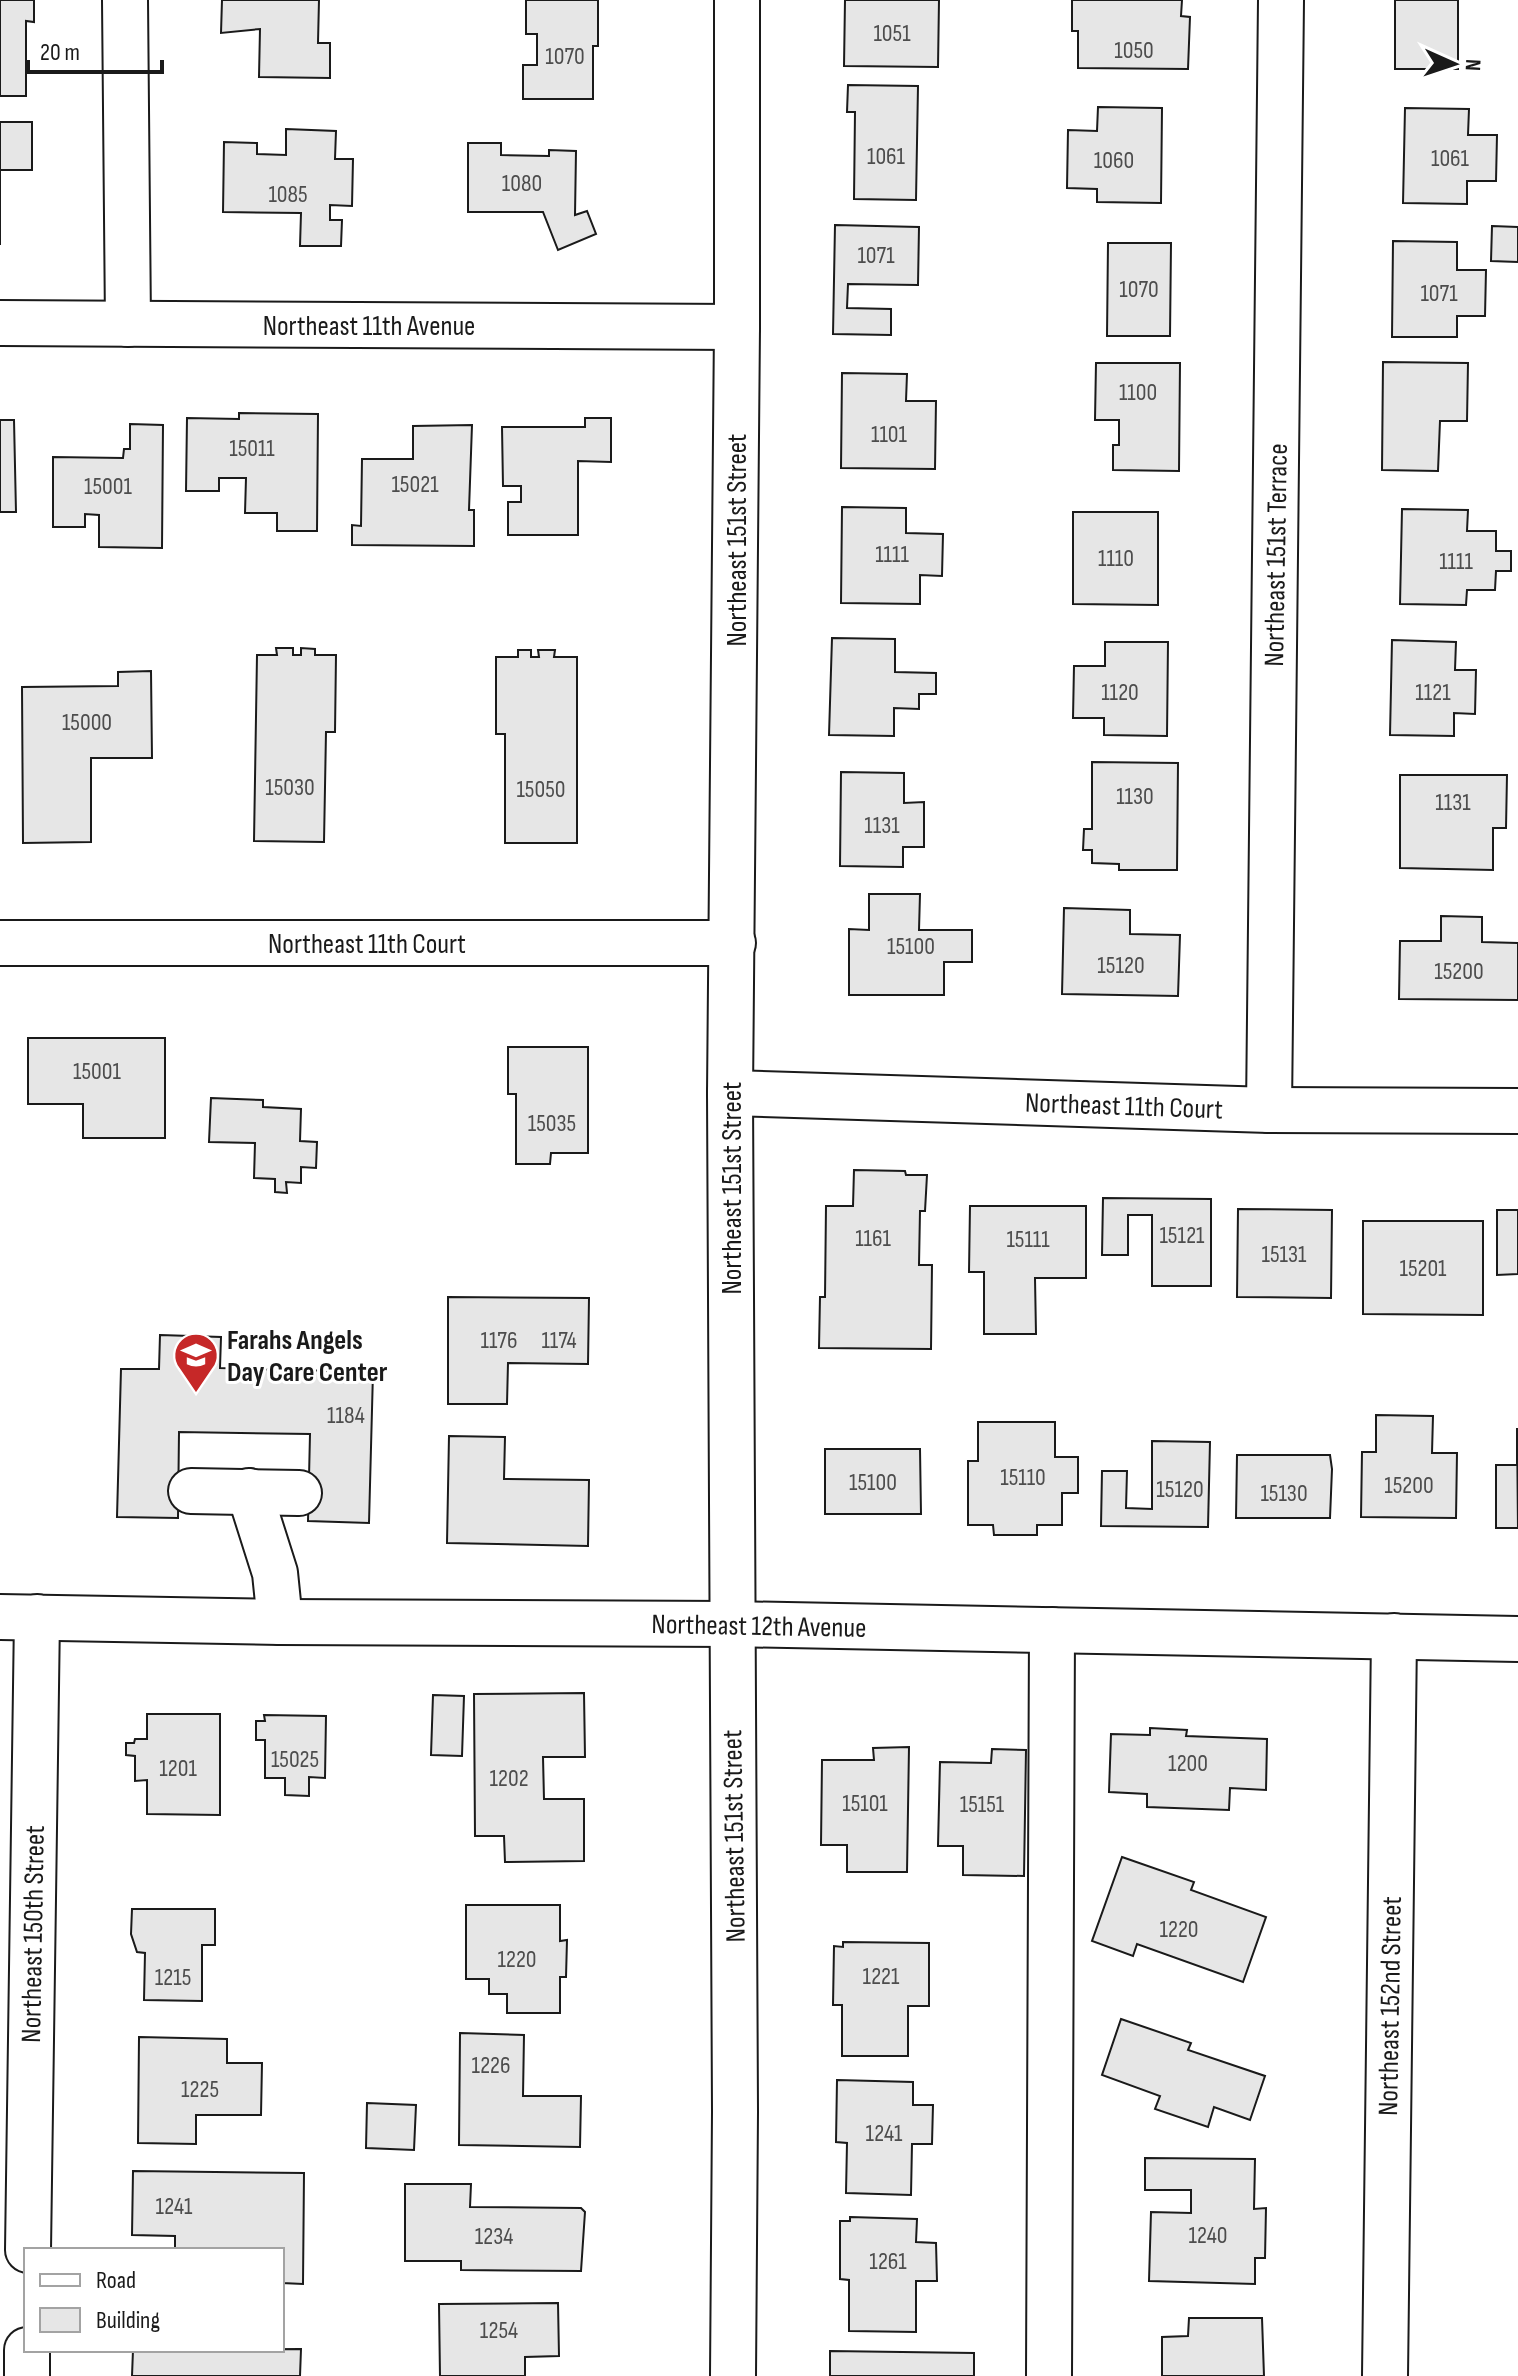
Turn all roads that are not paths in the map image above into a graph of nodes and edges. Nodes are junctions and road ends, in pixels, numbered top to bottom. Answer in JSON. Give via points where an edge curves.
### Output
{"nodes":[{"id":1,"x":125,"y":0,"type":"edge"},
{"id":2,"x":737,"y":0,"type":"edge"},
{"id":3,"x":1281,"y":0,"type":"edge"},
{"id":4,"x":0,"y":323,"type":"edge"},
{"id":5,"x":128,"y":324,"type":"junction"},
{"id":6,"x":737,"y":327,"type":"junction"},
{"id":7,"x":0,"y":943,"type":"edge"},
{"id":8,"x":733,"y":943,"type":"junction"},
{"id":9,"x":730,"y":1093,"type":"junction"},
{"id":10,"x":1269,"y":1110,"type":"junction"},
{"id":11,"x":1518,"y":1111,"type":"edge"},
{"id":12,"x":191,"y":1491,"type":"dead end"},
{"id":13,"x":249,"y":1491,"type":"junction"},
{"id":14,"x":299,"y":1493,"type":"dead end"},
{"id":15,"x":18,"y":1617,"type":"edge"},
{"id":16,"x":280,"y":1622,"type":"junction"},
{"id":17,"x":731,"y":1624,"type":"junction"},
{"id":18,"x":1052,"y":1630,"type":"junction"},
{"id":19,"x":1394,"y":1636,"type":"junction"},
{"id":20,"x":1518,"y":1639,"type":"edge"},
{"id":21,"x":28,"y":2248,"type":"edge"},
{"id":22,"x":27,"y":2352,"type":"edge"},
{"id":23,"x":27,"y":2376,"type":"edge"},
{"id":24,"x":733,"y":2376,"type":"edge"},
{"id":25,"x":1049,"y":2376,"type":"edge"},
{"id":26,"x":1385,"y":2376,"type":"edge"}],
"edges":[{"from":1,"to":5,"type":"street"},
{"from":2,"to":6,"type":"street","name":"Northeast 151st Street"},
{"from":3,"to":10,"type":"street","name":"Northeast 151st Terrace"},
{"from":4,"to":5,"type":"street","name":"Northeast 11th Avenue"},
{"from":5,"to":6,"type":"street","name":"Northeast 11th Avenue"},
{"from":6,"to":8,"type":"street","name":"Northeast 151st Street"},
{"from":7,"to":8,"type":"street","name":"Northeast 11th Court"},
{"from":8,"to":9,"type":"street","name":"Northeast 151st Street"},
{"from":9,"to":10,"type":"street","name":"Northeast 11th Court"},
{"from":9,"to":17,"type":"street","name":"Northeast 151st Street"},
{"from":10,"to":11,"type":"street","name":"Northeast 11th Court"},
{"from":12,"to":13,"type":"street"},
{"from":13,"to":14,"type":"street"},
{"from":13,"to":16,"type":"street","via":[[275,1573]]},
{"from":15,"to":16,"type":"street","name":"Northeast 12th Avenue"},
{"from":15,"to":21,"type":"street","name":"Northeast 150th Street"},
{"from":16,"to":17,"type":"street","name":"Northeast 12th Avenue"},
{"from":17,"to":18,"type":"street","name":"Northeast 12th Avenue"},
{"from":17,"to":24,"type":"street","name":"Northeast 151st Street"},
{"from":18,"to":19,"type":"street","name":"Northeast 12th Avenue"},
{"from":18,"to":25,"type":"street"},
{"from":19,"to":20,"type":"street","name":"Northeast 12th Avenue"},
{"from":19,"to":26,"type":"street","name":"Northeast 152nd Street"},
{"from":22,"to":23,"type":"street"}]}
